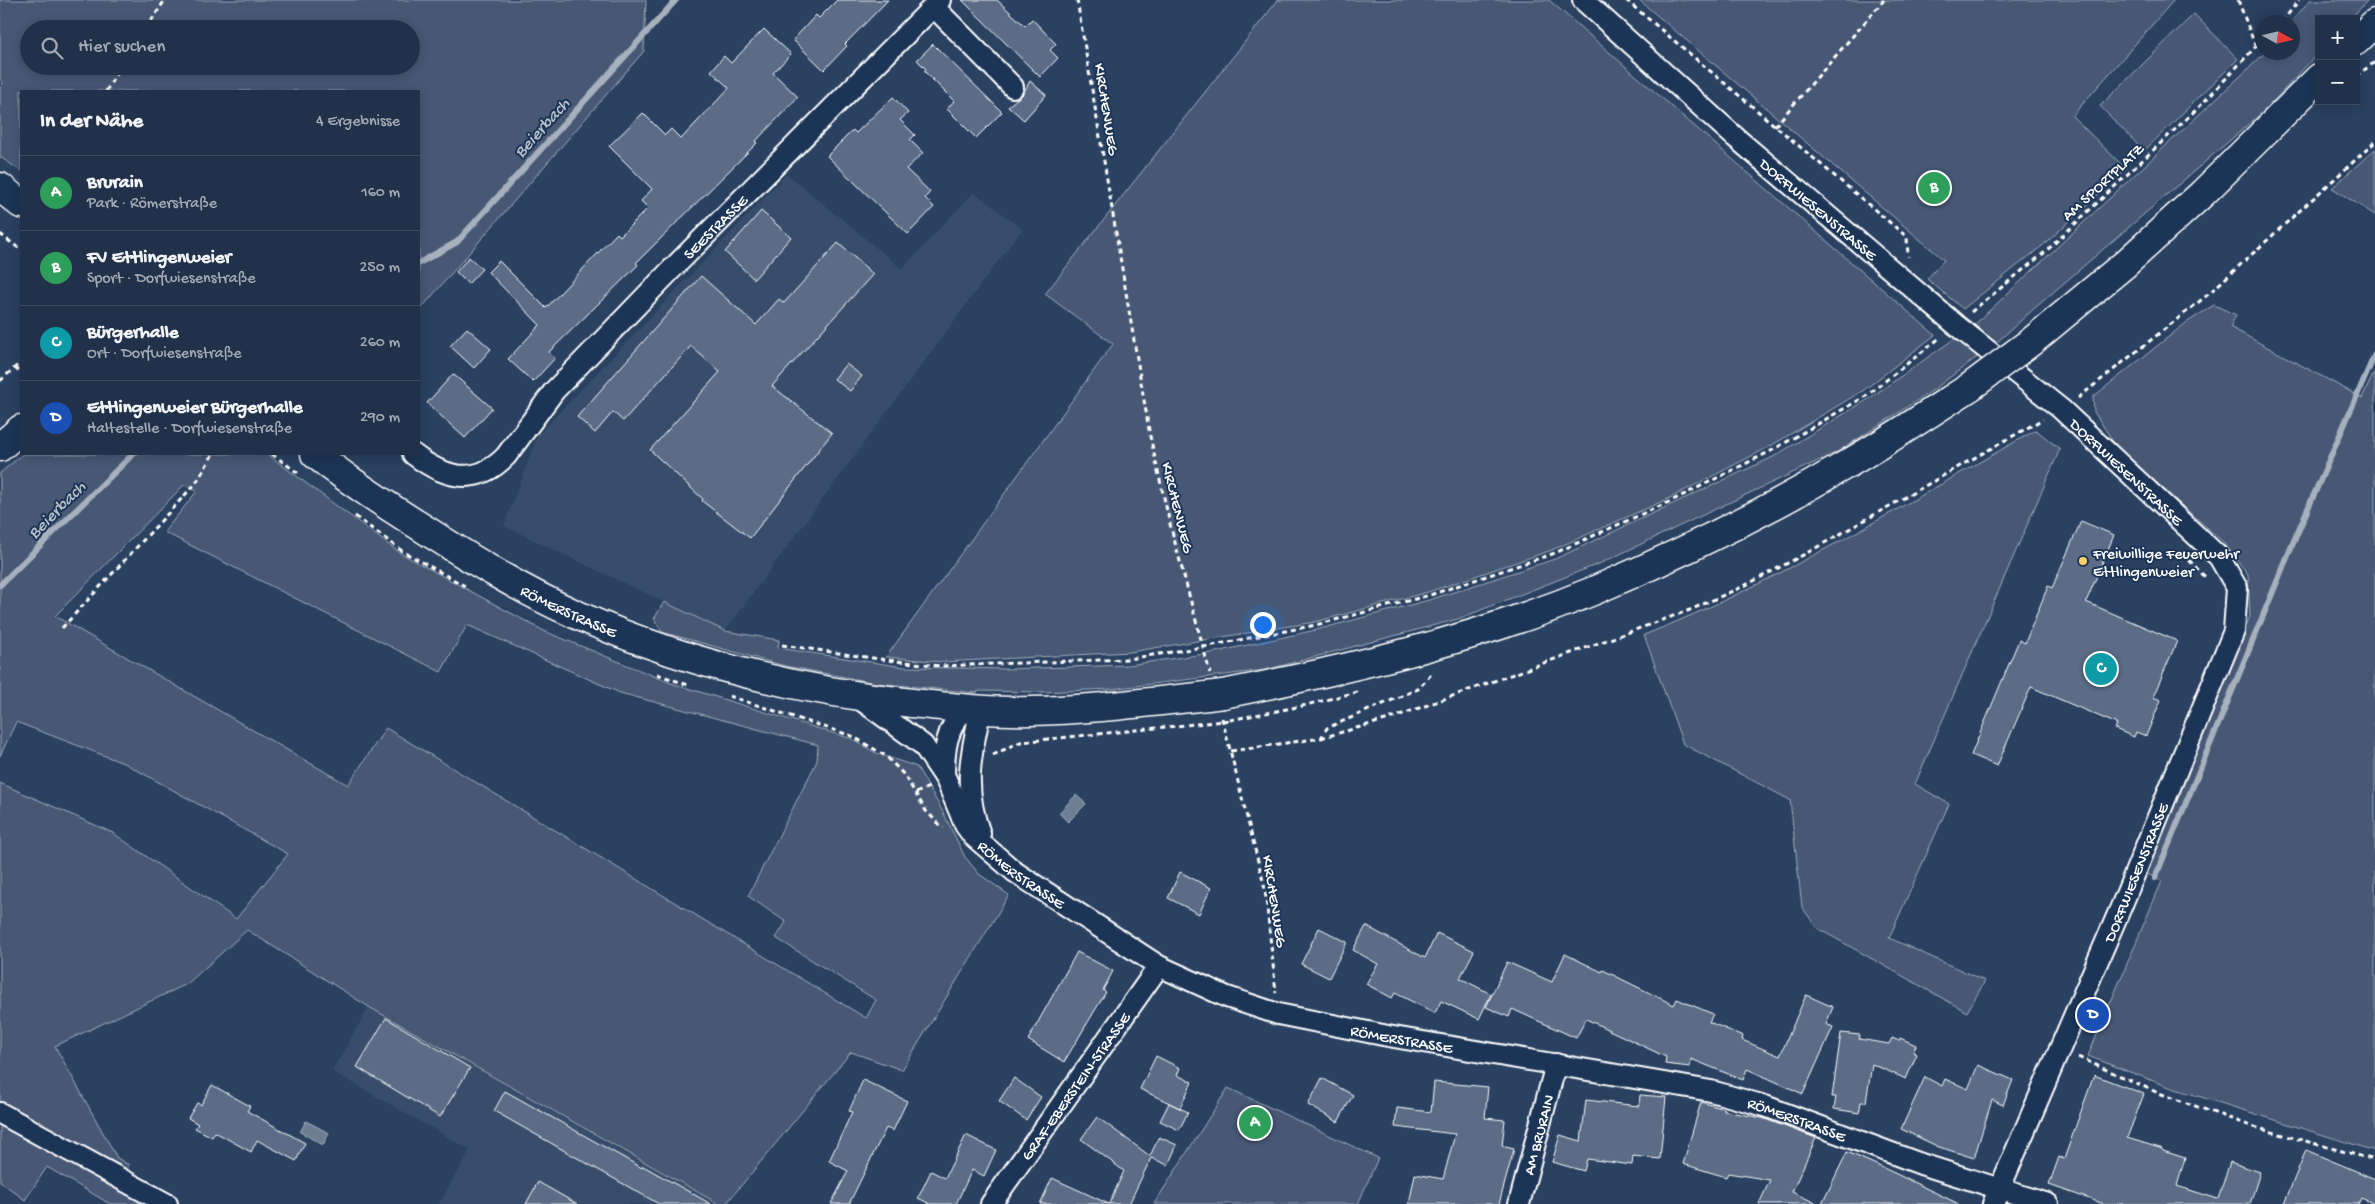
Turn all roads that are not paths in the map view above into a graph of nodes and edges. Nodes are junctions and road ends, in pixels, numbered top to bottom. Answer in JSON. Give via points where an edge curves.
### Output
{"nodes":[{"id":1,"x":1583,"y":0,"type":"edge"},
{"id":2,"x":937,"y":4,"type":"edge"},
{"id":3,"x":2375,"y":22,"type":"edge"},
{"id":4,"x":2360,"y":37,"type":"edge"},
{"id":5,"x":2315,"y":82,"type":"edge"},
{"id":6,"x":1014,"y":87,"type":"dead end"},
{"id":7,"x":0,"y":187,"type":"edge"},
{"id":8,"x":20,"y":203,"type":"edge"},
{"id":9,"x":20,"y":430,"type":"edge"},
{"id":10,"x":0,"y":447,"type":"edge"},
{"id":11,"x":316,"y":455,"type":"edge"},
{"id":12,"x":415,"y":455,"type":"edge"},
{"id":13,"x":855,"y":696,"type":"junction"},
{"id":14,"x":974,"y":709,"type":"junction"},
{"id":15,"x":945,"y":778,"type":"junction"},
{"id":16,"x":986,"y":847,"type":"junction"},
{"id":17,"x":1159,"y":966,"type":"junction"},
{"id":18,"x":1556,"y":1064,"type":"junction"},
{"id":19,"x":0,"y":1113,"type":"edge"},
{"id":20,"x":1996,"y":1197,"type":"edge"},
{"id":21,"x":167,"y":1204,"type":"edge"},
{"id":22,"x":991,"y":1204,"type":"edge"},
{"id":23,"x":1519,"y":1204,"type":"edge"},
{"id":24,"x":2048,"y":1204,"type":"edge"}],
"edges":[{"from":1,"to":20,"type":"street","name":"DORFWIESENSTRASSE","via":[[1735,137],[1956,325],[2061,409],[2219,557],[2237,588],[2234,631],[2061,1050]]},
{"from":2,"to":6,"type":"street","name":"SEESTRASSE"},
{"from":2,"to":12,"type":"street","name":"SEESTRASSE","via":[[554,391],[506,456],[487,472],[463,476],[436,469]]},
{"from":3,"to":4,"type":"main road"},
{"from":5,"to":14,"type":"main road","name":"RÖMERSTRASSE","bridge":true,"via":[[2203,193],[2125,264],[2032,341],[1970,387],[1843,467],[1699,544],[1592,591],[1488,628],[1392,657],[1215,695],[1057,710]]},
{"from":7,"to":8,"type":"main road"},
{"from":9,"to":10,"type":"main road"},
{"from":11,"to":13,"type":"main road","name":"RÖMERSTRASSE","via":[[349,481],[461,553],[574,613],[689,658]]},
{"from":13,"to":14,"type":"main road","name":"RÖMERSTRASSE"},
{"from":13,"to":15,"type":"street","name":"RÖMERSTRASSE","via":[[923,745]]},
{"from":14,"to":15,"type":"street","via":[[956,717],[950,727],[944,761]]},
{"from":14,"to":16,"type":"street","via":[[968,769],[971,805]]},
{"from":15,"to":16,"type":"street","name":"RÖMERSTRASSE","via":[[965,825]]},
{"from":16,"to":17,"type":"street","name":"RÖMERSTRASSE","via":[[1050,897]]},
{"from":17,"to":18,"type":"street","name":"RÖMERSTRASSE","via":[[1227,997],[1278,1014]]},
{"from":17,"to":22,"type":"street","name":"GRAF-EBERSTEIN-STRASSE"},
{"from":18,"to":20,"type":"street","name":"RÖMERSTRASSE","via":[[1720,1093],[1765,1106],[1921,1164]]},
{"from":18,"to":23,"type":"street","name":"AM BRURAIN"},
{"from":19,"to":21,"type":"street"},
{"from":20,"to":24,"type":"street","name":"RÖMERSTRASSE"}]}
